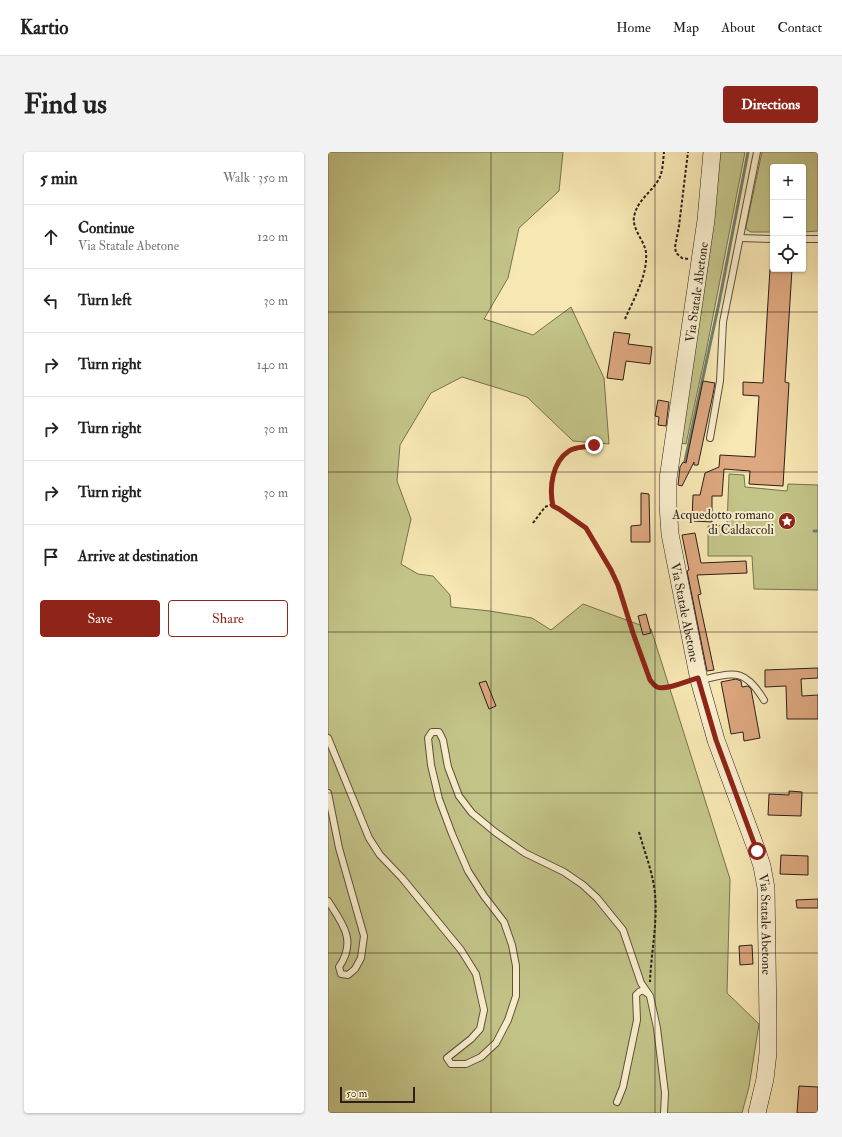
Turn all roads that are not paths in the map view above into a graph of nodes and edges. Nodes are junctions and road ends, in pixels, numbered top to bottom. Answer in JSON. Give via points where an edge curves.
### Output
{"nodes":[{"id":1,"x":712,"y":152,"type":"edge"},
{"id":2,"x":757,"y":152,"type":"edge"},
{"id":3,"x":740,"y":238,"type":"junction"},
{"id":4,"x":770,"y":239,"type":"edge"},
{"id":5,"x":806,"y":239,"type":"edge"},
{"id":6,"x":818,"y":239,"type":"edge"},
{"id":7,"x":710,"y":438,"type":"dead end"},
{"id":8,"x":699,"y":679,"type":"junction"},
{"id":9,"x":764,"y":700,"type":"dead end"},
{"id":10,"x":328,"y":738,"type":"edge"},
{"id":11,"x":328,"y":793,"type":"edge"},
{"id":12,"x":328,"y":901,"type":"edge"},
{"id":13,"x":650,"y":996,"type":"junction"},
{"id":14,"x":617,"y":1102,"type":"dead end"},
{"id":15,"x":664,"y":1113,"type":"edge"},
{"id":16,"x":757,"y":1113,"type":"edge"}],
"edges":[{"from":1,"to":8,"type":"main road","name":"Via Statale Abetone","via":[[706,220],[668,479],[670,534]]},
{"from":2,"to":3,"type":"lane"},
{"from":3,"to":4,"type":"lane"},
{"from":3,"to":7,"type":"lane","via":[[723,322],[720,381]]},
{"from":5,"to":6,"type":"lane"},
{"from":8,"to":9,"type":"lane","via":[[727,675],[746,677]]},
{"from":8,"to":16,"type":"main road","name":"Via Statale Abetone","via":[[716,740],[762,866],[766,888],[768,1053]]},
{"from":10,"to":13,"type":"lane","via":[[369,838],[380,855],[461,950],[476,974],[484,1010],[480,1029],[447,1058],[451,1064],[466,1064],[481,1057],[496,1043],[508,1020],[516,996],[516,966],[504,922],[468,871],[439,799],[428,738],[432,732],[440,732],[458,796],[472,813],[525,853],[564,872],[597,898],[623,930],[641,983]]},
{"from":11,"to":12,"type":"lane","via":[[339,848],[364,936],[361,958],[356,969],[348,974],[342,974],[339,967],[348,948],[348,935]]},
{"from":13,"to":14,"type":"lane","via":[[643,990],[636,995],[637,1020],[623,1087]]},
{"from":13,"to":15,"type":"lane","via":[[665,1093]]}]}
